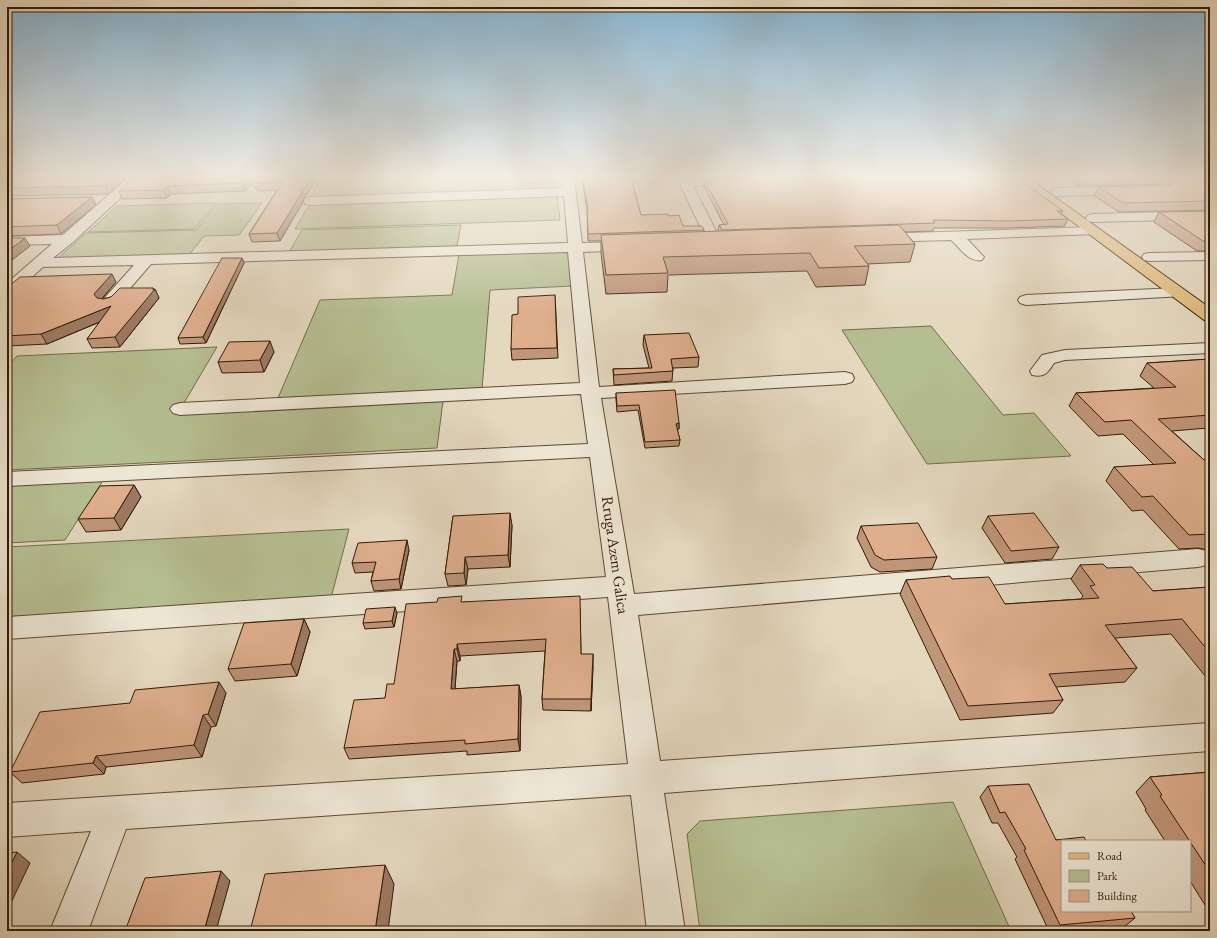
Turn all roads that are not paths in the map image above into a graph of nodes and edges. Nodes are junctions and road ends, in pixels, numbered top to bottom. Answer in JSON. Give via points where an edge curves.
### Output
{"nodes":[{"id":1,"x":87,"y":222,"type":"edge"},
{"id":2,"x":573,"y":222,"type":"edge"},
{"id":3,"x":704,"y":222,"type":"edge"},
{"id":4,"x":1089,"y":222,"type":"edge"},
{"id":5,"x":1090,"y":222,"type":"edge"},
{"id":6,"x":1121,"y":222,"type":"edge"},
{"id":7,"x":1092,"y":224,"type":"junction"},
{"id":8,"x":954,"y":235,"type":"junction"},
{"id":9,"x":867,"y":238,"type":"edge"},
{"id":10,"x":68,"y":239,"type":"junction"},
{"id":11,"x":7,"y":241,"type":"edge"},
{"id":12,"x":715,"y":243,"type":"junction"},
{"id":13,"x":731,"y":243,"type":"edge"},
{"id":14,"x":700,"y":244,"type":"edge"},
{"id":15,"x":645,"y":246,"type":"edge"},
{"id":16,"x":575,"y":248,"type":"junction"},
{"id":17,"x":1210,"y":256,"type":"edge"},
{"id":18,"x":977,"y":257,"type":"dead end"},
{"id":19,"x":1149,"y":257,"type":"junction"},
{"id":20,"x":147,"y":260,"type":"junction"},
{"id":21,"x":36,"y":266,"type":"junction"},
{"id":22,"x":7,"y":270,"type":"edge"},
{"id":23,"x":7,"y":291,"type":"edge"},
{"id":24,"x":1177,"y":293,"type":"junction"},
{"id":25,"x":1026,"y":300,"type":"dead end"},
{"id":26,"x":1210,"y":300,"type":"edge"},
{"id":27,"x":108,"y":303,"type":"edge"},
{"id":28,"x":1210,"y":316,"type":"edge"},
{"id":29,"x":1210,"y":348,"type":"edge"},
{"id":30,"x":1039,"y":371,"type":"dead end"},
{"id":31,"x":845,"y":378,"type":"dead end"},
{"id":32,"x":591,"y":390,"type":"junction"},
{"id":33,"x":180,"y":409,"type":"dead end"},
{"id":34,"x":600,"y":450,"type":"junction"},
{"id":35,"x":7,"y":479,"type":"edge"},
{"id":36,"x":1198,"y":558,"type":"dead end"},
{"id":37,"x":622,"y":596,"type":"junction"},
{"id":38,"x":7,"y":628,"type":"edge"},
{"id":39,"x":1210,"y":737,"type":"edge"},
{"id":40,"x":645,"y":777,"type":"junction"},
{"id":41,"x":116,"y":813,"type":"junction"},
{"id":42,"x":7,"y":820,"type":"edge"},
{"id":43,"x":69,"y":931,"type":"edge"},
{"id":44,"x":666,"y":931,"type":"edge"}],
"edges":[{"from":1,"to":10,"type":"street"},
{"from":2,"to":16,"type":"street","name":"Rruga Azem Galica"},
{"from":3,"to":12,"type":"street"},
{"from":4,"to":7,"type":"main road"},
{"from":5,"to":7,"type":"main road"},
{"from":6,"to":7,"type":"street"},
{"from":7,"to":8,"type":"street"},
{"from":7,"to":19,"type":"main road"},
{"from":7,"to":24,"type":"main road"},
{"from":8,"to":9,"type":"street"},
{"from":8,"to":18,"type":"street"},
{"from":10,"to":11,"type":"street"},
{"from":10,"to":21,"type":"street"},
{"from":12,"to":13,"type":"street"},
{"from":12,"to":14,"type":"street"},
{"from":15,"to":16,"type":"street"},
{"from":16,"to":20,"type":"street"},
{"from":16,"to":32,"type":"street","name":"Rruga Azem Galica"},
{"from":17,"to":19,"type":"street"},
{"from":19,"to":26,"type":"main road"},
{"from":20,"to":21,"type":"street"},
{"from":20,"to":27,"type":"street","via":[[122,291]]},
{"from":21,"to":22,"type":"street"},
{"from":21,"to":23,"type":"street"},
{"from":24,"to":25,"type":"street"},
{"from":24,"to":28,"type":"main road"},
{"from":29,"to":30,"type":"street","via":[[1065,355],[1048,359]]},
{"from":31,"to":32,"type":"street"},
{"from":32,"to":33,"type":"street"},
{"from":32,"to":34,"type":"street","name":"Rruga Azem Galica"},
{"from":34,"to":35,"type":"street"},
{"from":34,"to":37,"type":"street","name":"Rruga Azem Galica"},
{"from":36,"to":37,"type":"street"},
{"from":37,"to":38,"type":"street"},
{"from":37,"to":40,"type":"street","name":"Rruga Azem Galica"},
{"from":39,"to":40,"type":"street"},
{"from":40,"to":41,"type":"street"},
{"from":40,"to":44,"type":"street","name":"Rruga Azem Galica"},
{"from":41,"to":42,"type":"street"},
{"from":41,"to":43,"type":"street"}]}
